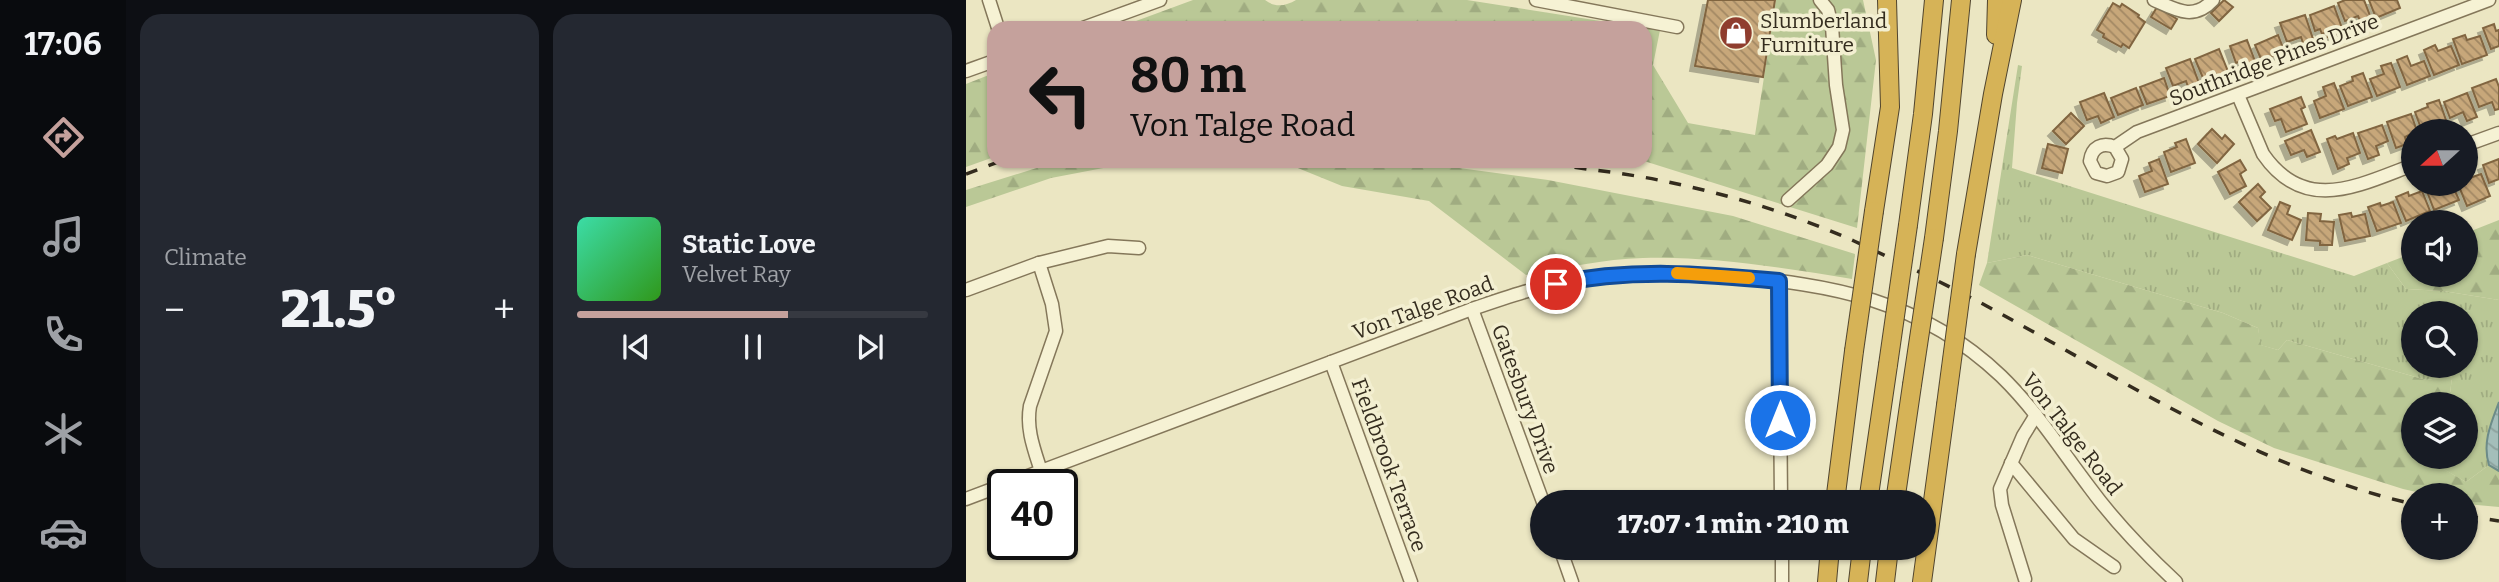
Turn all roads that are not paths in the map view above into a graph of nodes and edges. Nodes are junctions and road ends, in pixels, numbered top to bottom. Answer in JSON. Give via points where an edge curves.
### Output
{"nodes":[{"id":1,"x":989,"y":0,"type":"edge"},
{"id":2,"x":1160,"y":0,"type":"edge"},
{"id":3,"x":1536,"y":0,"type":"edge"},
{"id":4,"x":1820,"y":0,"type":"edge"},
{"id":5,"x":1874,"y":0,"type":"edge"},
{"id":6,"x":1886,"y":0,"type":"edge"},
{"id":7,"x":1934,"y":0,"type":"edge"},
{"id":8,"x":1961,"y":0,"type":"edge"},
{"id":9,"x":1997,"y":0,"type":"edge"},
{"id":10,"x":2012,"y":0,"type":"edge"},
{"id":11,"x":2154,"y":0,"type":"edge"},
{"id":12,"x":2213,"y":0,"type":"edge"},
{"id":13,"x":2489,"y":0,"type":"edge"},
{"id":14,"x":1128,"y":5,"type":"edge"},
{"id":15,"x":996,"y":21,"type":"edge"},
{"id":16,"x":1097,"y":21,"type":"edge"},
{"id":17,"x":1646,"y":21,"type":"edge"},
{"id":18,"x":1652,"y":22,"type":"edge"},
{"id":19,"x":1678,"y":27,"type":"dead end"},
{"id":20,"x":987,"y":64,"type":"edge"},
{"id":21,"x":966,"y":71,"type":"edge"},
{"id":22,"x":1993,"y":94,"type":"junction"},
{"id":23,"x":2238,"y":95,"type":"junction"},
{"id":24,"x":1890,"y":107,"type":"junction"},
{"id":25,"x":2499,"y":133,"type":"edge"},
{"id":26,"x":2478,"y":141,"type":"edge"},
{"id":27,"x":2115,"y":147,"type":"dead end"},
{"id":28,"x":2401,"y":169,"type":"edge"},
{"id":29,"x":1788,"y":200,"type":"dead end"},
{"id":30,"x":1139,"y":248,"type":"dead end"},
{"id":31,"x":1039,"y":263,"type":"junction"},
{"id":32,"x":1779,"y":281,"type":"junction"},
{"id":33,"x":966,"y":290,"type":"edge"},
{"id":34,"x":1472,"y":309,"type":"junction"},
{"id":35,"x":1331,"y":362,"type":"junction"},
{"id":36,"x":2036,"y":415,"type":"junction"},
{"id":37,"x":2011,"y":463,"type":"junction"},
{"id":38,"x":1040,"y":469,"type":"edge"},
{"id":39,"x":1046,"y":469,"type":"edge"},
{"id":40,"x":1539,"y":490,"type":"edge"},
{"id":41,"x":1781,"y":490,"type":"edge"},
{"id":42,"x":1837,"y":490,"type":"edge"},
{"id":43,"x":1870,"y":490,"type":"edge"},
{"id":44,"x":1897,"y":490,"type":"edge"},
{"id":45,"x":987,"y":491,"type":"edge"},
{"id":46,"x":966,"y":499,"type":"edge"},
{"id":47,"x":1564,"y":560,"type":"edge"},
{"id":48,"x":1782,"y":560,"type":"edge"},
{"id":49,"x":1829,"y":560,"type":"edge"},
{"id":50,"x":1861,"y":560,"type":"edge"},
{"id":51,"x":1888,"y":560,"type":"edge"},
{"id":52,"x":2114,"y":567,"type":"dead end"},
{"id":53,"x":2025,"y":579,"type":"dead end"},
{"id":54,"x":1410,"y":582,"type":"edge"},
{"id":55,"x":1572,"y":582,"type":"edge"},
{"id":56,"x":1782,"y":582,"type":"edge"},
{"id":57,"x":1827,"y":582,"type":"edge"},
{"id":58,"x":1858,"y":582,"type":"edge"},
{"id":59,"x":1885,"y":582,"type":"edge"},
{"id":60,"x":1922,"y":582,"type":"edge"},
{"id":61,"x":2176,"y":582,"type":"edge"}],
"edges":[{"from":1,"to":15,"type":"street"},
{"from":2,"to":14,"type":"street"},
{"from":3,"to":17,"type":"street"},
{"from":4,"to":29,"type":"street","via":[[1832,26],[1843,130],[1827,165]]},
{"from":5,"to":24,"type":"highway"},
{"from":6,"to":24,"type":"highway"},
{"from":7,"to":43,"type":"highway","bridge":true,"via":[[1923,114]]},
{"from":8,"to":44,"type":"highway","bridge":true,"via":[[1934,238]]},
{"from":9,"to":22,"type":"highway"},
{"from":10,"to":22,"type":"highway"},
{"from":11,"to":12,"type":"street","via":[[2180,13],[2196,12]]},
{"from":13,"to":23,"type":"street","name":"Southridge Pines Drive"},
{"from":14,"to":16,"type":"street"},
{"from":18,"to":19,"type":"street"},
{"from":20,"to":21,"type":"street"},
{"from":22,"to":60,"type":"highway","bridge":true,"via":[[1966,254]]},
{"from":23,"to":27,"type":"street","name":"Southridge Pines Drive","via":[[2137,132]]},
{"from":23,"to":28,"type":"street","via":[[2263,154],[2277,171],[2301,186],[2330,192]]},
{"from":24,"to":42,"type":"highway","bridge":true},
{"from":25,"to":26,"type":"street"},
{"from":30,"to":31,"type":"street","via":[[1108,246]]},
{"from":31,"to":33,"type":"street"},
{"from":31,"to":38,"type":"street","via":[[1056,331],[1028,418]]},
{"from":32,"to":34,"type":"street","name":"Von Talge Road","via":[[1682,273],[1622,274],[1548,285]]},
{"from":32,"to":36,"type":"street","name":"Von Talge Road","via":[[1859,296],[1933,326],[1987,364]]},
{"from":32,"to":41,"type":"street"},
{"from":34,"to":35,"type":"street","name":"Von Talge Road"},
{"from":34,"to":40,"type":"street","name":"Gatesbury Drive"},
{"from":35,"to":39,"type":"street","name":"Von Talge Road"},
{"from":35,"to":54,"type":"street","name":"Fieldbrook Terrace"},
{"from":36,"to":37,"type":"street"},
{"from":36,"to":61,"type":"street","name":"Von Talge Road","via":[[2107,510]]},
{"from":37,"to":52,"type":"street","via":[[2074,539]]},
{"from":37,"to":53,"type":"street","via":[[2000,489]]},
{"from":45,"to":46,"type":"street","name":"Von Talge Road"},
{"from":47,"to":55,"type":"street"},
{"from":48,"to":56,"type":"street"},
{"from":49,"to":57,"type":"highway"},
{"from":50,"to":58,"type":"highway"},
{"from":51,"to":59,"type":"highway"}]}
